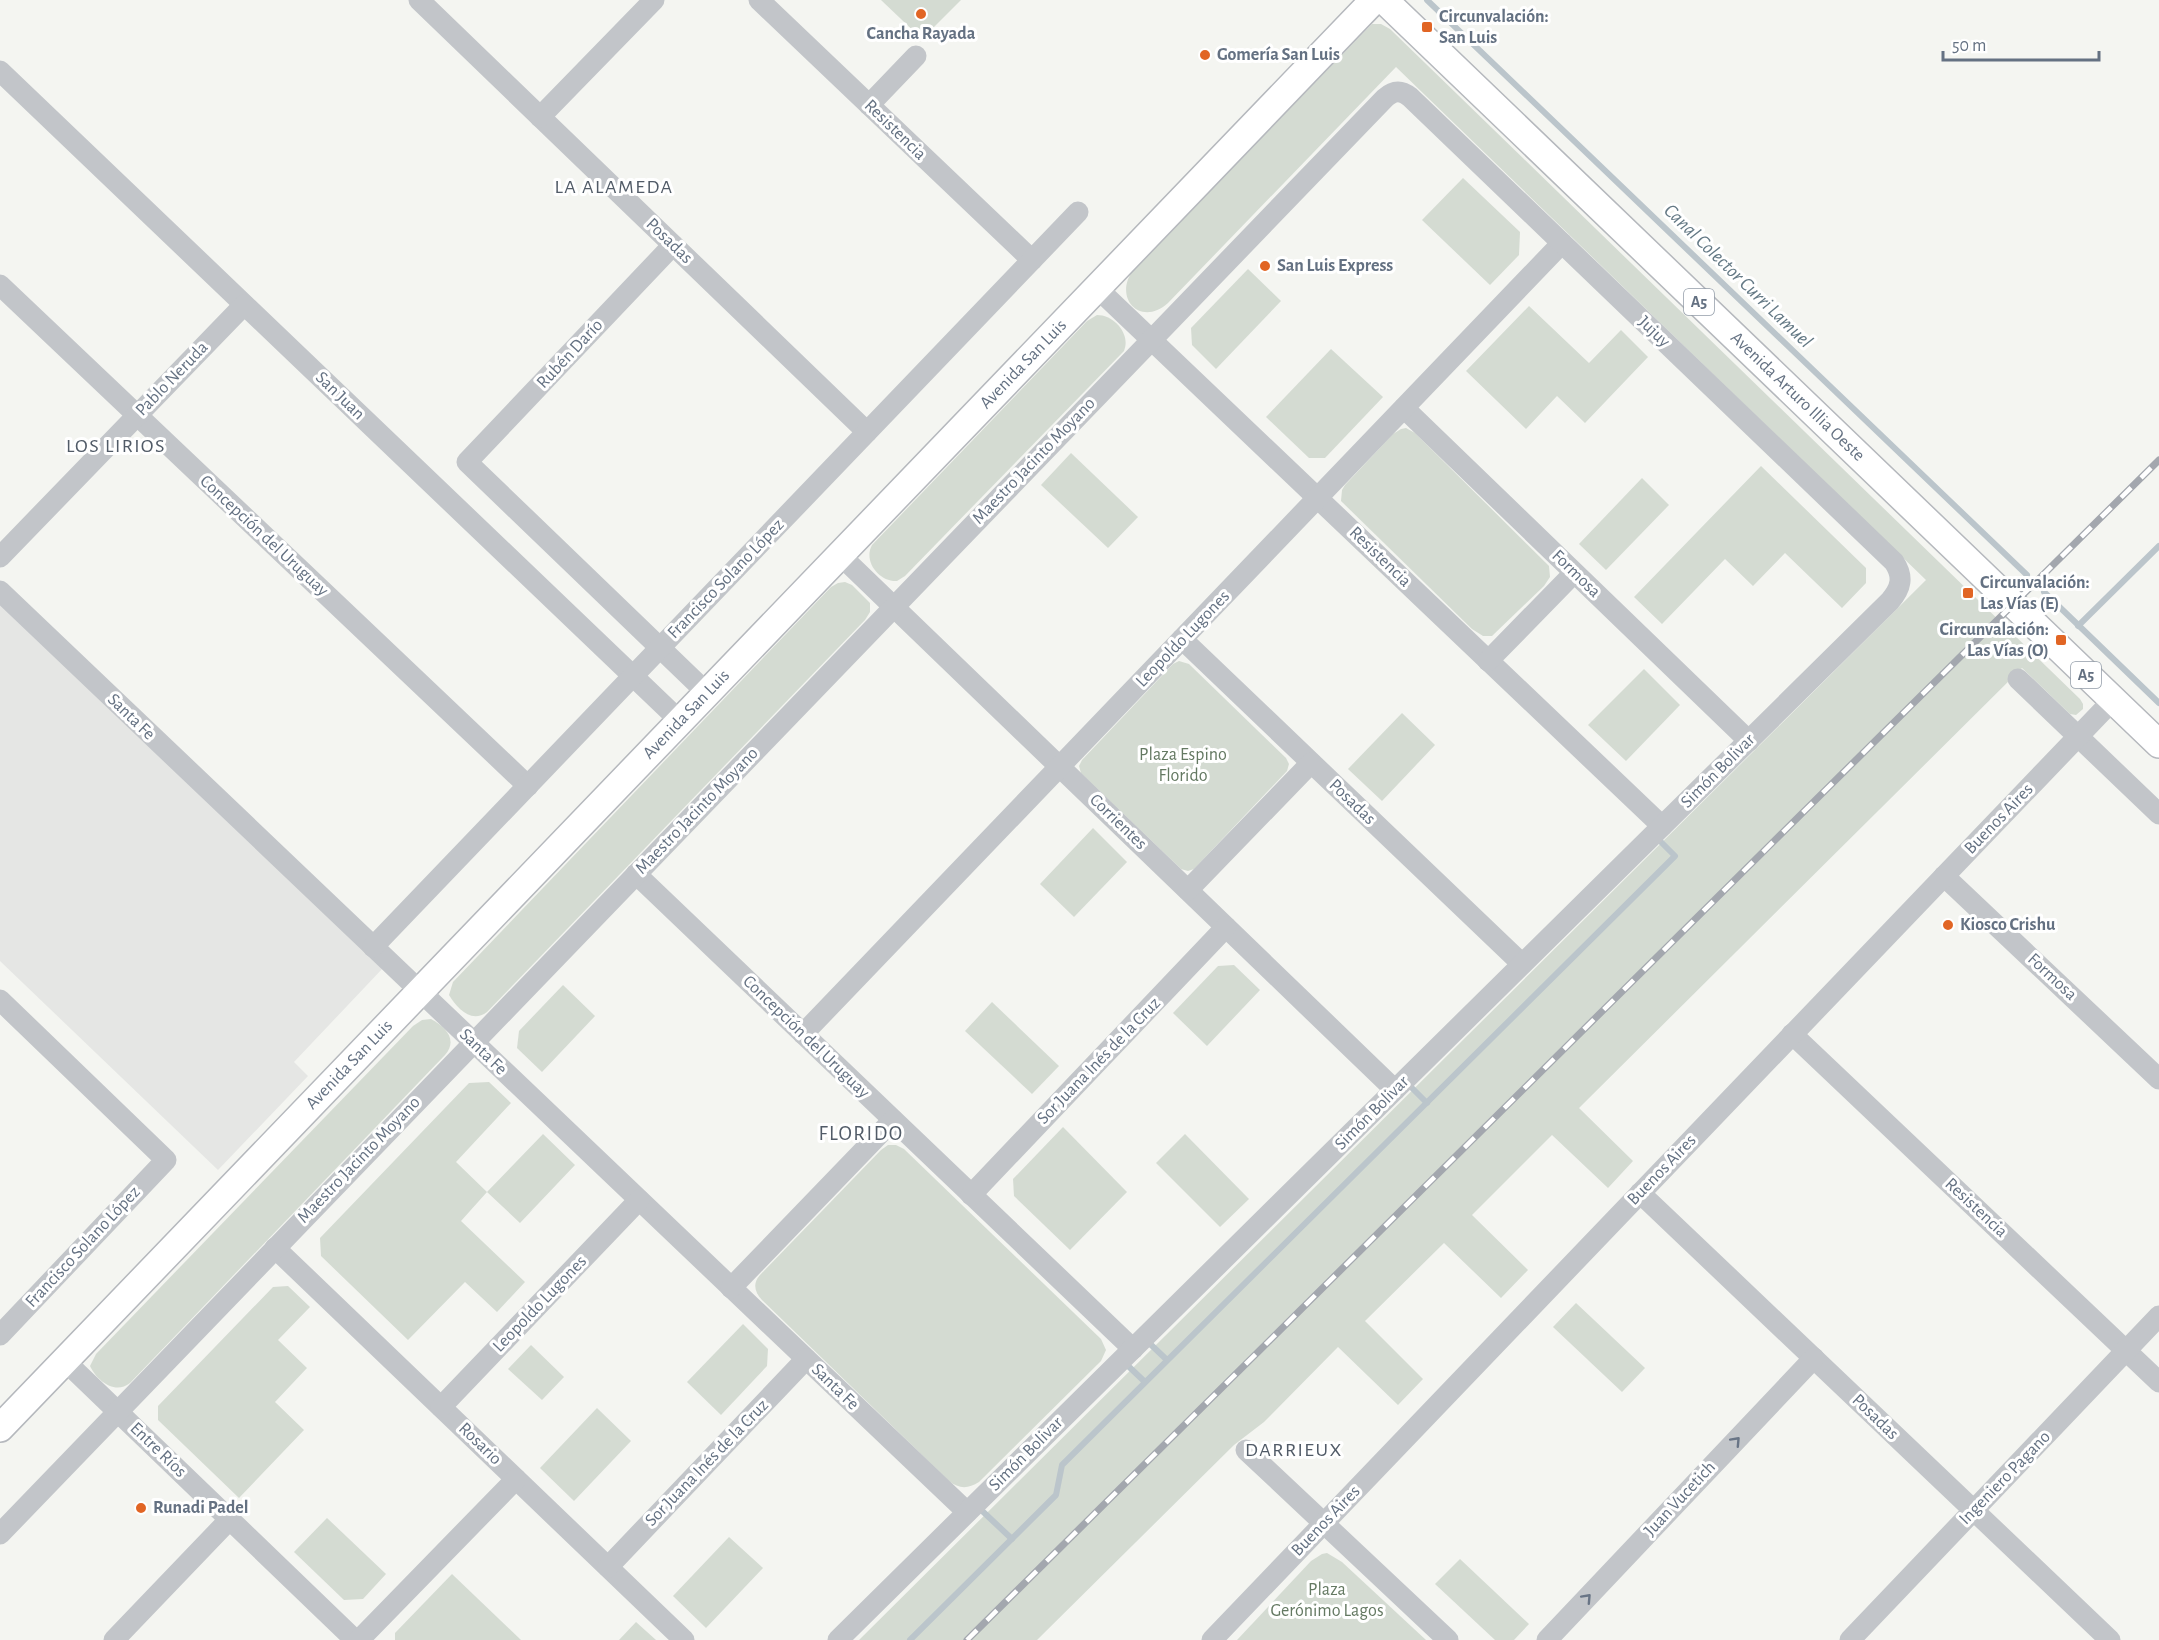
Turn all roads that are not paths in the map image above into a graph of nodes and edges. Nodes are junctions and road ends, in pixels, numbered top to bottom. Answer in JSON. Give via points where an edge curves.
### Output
{"nodes":[{"id":1,"x":419,"y":0,"type":"edge"},
{"id":2,"x":654,"y":0,"type":"edge"},
{"id":3,"x":759,"y":0,"type":"edge"},
{"id":4,"x":1374,"y":0,"type":"edge"},
{"id":5,"x":1384,"y":0,"type":"edge"},
{"id":6,"x":916,"y":56,"type":"dead end"},
{"id":7,"x":0,"y":71,"type":"edge"},
{"id":8,"x":1396,"y":91,"type":"joint"},
{"id":9,"x":869,"y":105,"type":"junction"},
{"id":10,"x":540,"y":117,"type":"junction"},
{"id":11,"x":1078,"y":212,"type":"dead end"},
{"id":12,"x":1562,"y":243,"type":"junction"},
{"id":13,"x":673,"y":245,"type":"junction"},
{"id":14,"x":1032,"y":260,"type":"junction"},
{"id":15,"x":0,"y":285,"type":"edge"},
{"id":16,"x":1097,"y":288,"type":"junction"},
{"id":17,"x":244,"y":304,"type":"junction"},
{"id":18,"x":1151,"y":340,"type":"junction"},
{"id":19,"x":1404,"y":408,"type":"junction"},
{"id":20,"x":137,"y":415,"type":"junction"},
{"id":21,"x":867,"y":432,"type":"junction"},
{"id":22,"x":1318,"y":498,"type":"junction"},
{"id":23,"x":840,"y":555,"type":"junction"},
{"id":24,"x":0,"y":557,"type":"edge"},
{"id":25,"x":1574,"y":573,"type":"junction"},
{"id":26,"x":1901,"y":582,"type":"joint"},
{"id":27,"x":0,"y":591,"type":"edge"},
{"id":28,"x":894,"y":607,"type":"junction"},
{"id":29,"x":1182,"y":639,"type":"junction"},
{"id":30,"x":660,"y":648,"type":"junction"},
{"id":31,"x":1488,"y":661,"type":"junction"},
{"id":32,"x":633,"y":676,"type":"junction"},
{"id":33,"x":2018,"y":679,"type":"dead end"},
{"id":34,"x":707,"y":693,"type":"junction"},
{"id":35,"x":2113,"y":700,"type":"junction"},
{"id":36,"x":680,"y":722,"type":"junction"},
{"id":37,"x":2078,"y":736,"type":"junction"},
{"id":38,"x":1749,"y":741,"type":"junction"},
{"id":39,"x":2159,"y":744,"type":"edge"},
{"id":40,"x":1311,"y":763,"type":"junction"},
{"id":41,"x":1060,"y":767,"type":"junction"},
{"id":42,"x":528,"y":786,"type":"junction"},
{"id":43,"x":2159,"y":814,"type":"edge"},
{"id":44,"x":1662,"y":826,"type":"junction"},
{"id":45,"x":636,"y":874,"type":"junction"},
{"id":46,"x":1944,"y":876,"type":"junction"},
{"id":47,"x":1188,"y":890,"type":"junction"},
{"id":48,"x":1226,"y":927,"type":"junction"},
{"id":49,"x":373,"y":947,"type":"junction"},
{"id":50,"x":1522,"y":964,"type":"junction"},
{"id":51,"x":420,"y":992,"type":"junction"},
{"id":52,"x":1,"y":1003,"type":"edge"},
{"id":53,"x":803,"y":1034,"type":"junction"},
{"id":54,"x":1792,"y":1034,"type":"junction"},
{"id":55,"x":473,"y":1042,"type":"junction"},
{"id":56,"x":2159,"y":1079,"type":"edge"},
{"id":57,"x":1395,"y":1090,"type":"junction"},
{"id":58,"x":893,"y":1120,"type":"junction"},
{"id":59,"x":1640,"y":1193,"type":"junction"},
{"id":60,"x":971,"y":1195,"type":"junction"},
{"id":61,"x":639,"y":1200,"type":"junction"},
{"id":62,"x":275,"y":1248,"type":"junction"},
{"id":63,"x":731,"y":1288,"type":"junction"},
{"id":64,"x":2159,"y":1316,"type":"edge"},
{"id":65,"x":0,"y":1335,"type":"edge"},
{"id":66,"x":1132,"y":1349,"type":"junction"},
{"id":67,"x":2126,"y":1351,"type":"junction"},
{"id":68,"x":1814,"y":1358,"type":"junction"},
{"id":69,"x":806,"y":1359,"type":"junction"},
{"id":70,"x":65,"y":1361,"type":"junction"},
{"id":71,"x":2159,"y":1382,"type":"edge"},
{"id":72,"x":441,"y":1407,"type":"junction"},
{"id":73,"x":118,"y":1411,"type":"junction"},
{"id":74,"x":0,"y":1428,"type":"edge"},
{"id":75,"x":1246,"y":1450,"type":"dead end"},
{"id":76,"x":516,"y":1479,"type":"junction"},
{"id":77,"x":1974,"y":1510,"type":"junction"},
{"id":78,"x":967,"y":1512,"type":"junction"},
{"id":79,"x":230,"y":1519,"type":"junction"},
{"id":80,"x":1324,"y":1522,"type":"junction"},
{"id":81,"x":0,"y":1534,"type":"edge"},
{"id":82,"x":608,"y":1567,"type":"junction"},
{"id":83,"x":114,"y":1640,"type":"edge"},
{"id":84,"x":357,"y":1640,"type":"edge"},
{"id":85,"x":684,"y":1640,"type":"edge"},
{"id":86,"x":838,"y":1640,"type":"edge"},
{"id":87,"x":1212,"y":1640,"type":"edge"},
{"id":88,"x":1448,"y":1640,"type":"edge"},
{"id":89,"x":1547,"y":1640,"type":"edge"},
{"id":90,"x":1850,"y":1640,"type":"edge"},
{"id":91,"x":2110,"y":1640,"type":"edge"}],
"edges":[{"from":1,"to":10,"type":"street","name":"Posadas"},
{"from":2,"to":10,"type":"street"},
{"from":3,"to":9,"type":"street","name":"Resistencia"},
{"from":4,"to":16,"type":"main road","name":"Avenida San Luis"},
{"from":5,"to":35,"type":"main road","name":"Avenida Arturo Illia Oeste","number":"A5"},
{"from":6,"to":9,"type":"street"},
{"from":7,"to":17,"type":"street","name":"San Juan"},
{"from":8,"to":12,"type":"street","name":"Jujuy","via":[[1410,97]]},
{"from":8,"to":18,"type":"street","name":"Maestro Jacinto Moyano"},
{"from":9,"to":14,"type":"street","name":"Resistencia"},
{"from":10,"to":13,"type":"street","name":"Posadas"},
{"from":11,"to":14,"type":"street","name":"Francisco Solano López"},
{"from":12,"to":19,"type":"street","name":"Leopoldo Lugones"},
{"from":12,"to":26,"type":"street","name":"Jujuy","via":[[1894,562]]},
{"from":13,"to":21,"type":"street","name":"Posadas"},
{"from":13,"to":30,"type":"street","name":"Rubén Darío","via":[[467,462]]},
{"from":14,"to":21,"type":"street","name":"Francisco Solano López"},
{"from":15,"to":20,"type":"street","name":"Concepción del Uruguay"},
{"from":16,"to":18,"type":"street","name":"Resistencia"},
{"from":16,"to":23,"type":"main road","name":"Avenida San Luis"},
{"from":17,"to":20,"type":"street","name":"Pablo Neruda"},
{"from":17,"to":32,"type":"street","name":"San Juan"},
{"from":18,"to":22,"type":"street","name":"Resistencia"},
{"from":18,"to":28,"type":"street","name":"Maestro Jacinto Moyano"},
{"from":19,"to":22,"type":"street","name":"Leopoldo Lugones"},
{"from":19,"to":25,"type":"street","name":"Formosa"},
{"from":20,"to":24,"type":"street","name":"Pablo Neruda"},
{"from":20,"to":42,"type":"street","name":"Concepción del Uruguay"},
{"from":21,"to":30,"type":"street","name":"Francisco Solano López"},
{"from":22,"to":29,"type":"street","name":"Leopoldo Lugones"},
{"from":22,"to":31,"type":"street","name":"Resistencia"},
{"from":23,"to":28,"type":"street","name":"Corrientes"},
{"from":23,"to":34,"type":"main road","name":"Avenida San Luis"},
{"from":25,"to":31,"type":"street"},
{"from":25,"to":38,"type":"street","name":"Formosa"},
{"from":26,"to":38,"type":"street","name":"Simón Bolivar","via":[[1890,601]]},
{"from":27,"to":49,"type":"street","name":"Santa Fe"},
{"from":28,"to":41,"type":"street","name":"Corrientes"},
{"from":28,"to":45,"type":"street","name":"Maestro Jacinto Moyano"},
{"from":29,"to":40,"type":"street","name":"Posadas"},
{"from":29,"to":41,"type":"street","name":"Leopoldo Lugones"},
{"from":30,"to":32,"type":"street","name":"Francisco Solano López"},
{"from":30,"to":34,"type":"street"},
{"from":31,"to":44,"type":"street","name":"Resistencia"},
{"from":32,"to":36,"type":"street","name":"San Juan"},
{"from":32,"to":42,"type":"street","name":"Francisco Solano López"},
{"from":33,"to":37,"type":"street"},
{"from":34,"to":36,"type":"main road","name":"Avenida San Luis"},
{"from":35,"to":37,"type":"street","name":"Buenos Aires"},
{"from":35,"to":39,"type":"main road","name":"Avenida Arturo Illia Oeste","number":"A5"},
{"from":36,"to":51,"type":"main road","name":"Avenida San Luis"},
{"from":37,"to":43,"type":"street"},
{"from":37,"to":46,"type":"street","name":"Buenos Aires"},
{"from":38,"to":44,"type":"street","name":"Simón Bolivar"},
{"from":40,"to":47,"type":"street"},
{"from":40,"to":50,"type":"street","name":"Posadas"},
{"from":41,"to":47,"type":"street","name":"Corrientes"},
{"from":41,"to":53,"type":"street","name":"Leopoldo Lugones"},
{"from":42,"to":49,"type":"street","name":"Francisco Solano López"},
{"from":44,"to":50,"type":"street","name":"Simón Bolivar"},
{"from":45,"to":53,"type":"street","name":"Concepción del Uruguay"},
{"from":45,"to":55,"type":"street","name":"Maestro Jacinto Moyano"},
{"from":46,"to":54,"type":"street","name":"Buenos Aires"},
{"from":46,"to":56,"type":"street","name":"Formosa"},
{"from":47,"to":48,"type":"street","name":"Corrientes"},
{"from":48,"to":57,"type":"street","name":"Corrientes"},
{"from":48,"to":60,"type":"street","name":"Sor Juana Inés de la Cruz"},
{"from":49,"to":51,"type":"street","name":"Santa Fe"},
{"from":50,"to":57,"type":"street","name":"Simón Bolivar"},
{"from":51,"to":55,"type":"street","name":"Santa Fe"},
{"from":51,"to":70,"type":"main road","name":"Avenida San Luis"},
{"from":52,"to":65,"type":"street","name":"Francisco Solano López","via":[[166,1160]]},
{"from":53,"to":58,"type":"street","name":"Concepción del Uruguay"},
{"from":54,"to":59,"type":"street","name":"Buenos Aires"},
{"from":54,"to":67,"type":"street","name":"Resistencia"},
{"from":55,"to":61,"type":"street","name":"Santa Fe"},
{"from":55,"to":62,"type":"street","name":"Maestro Jacinto Moyano"},
{"from":57,"to":66,"type":"street","name":"Simón Bolivar"},
{"from":58,"to":60,"type":"street","name":"Concepción del Uruguay"},
{"from":58,"to":63,"type":"street"},
{"from":59,"to":68,"type":"street","name":"Posadas"},
{"from":59,"to":80,"type":"street","name":"Buenos Aires"},
{"from":60,"to":66,"type":"street","name":"Concepción del Uruguay"},
{"from":61,"to":63,"type":"street","name":"Santa Fe"},
{"from":61,"to":72,"type":"street","name":"Leopoldo Lugones"},
{"from":62,"to":72,"type":"street","name":"Rosario"},
{"from":62,"to":73,"type":"street","name":"Maestro Jacinto Moyano"},
{"from":63,"to":69,"type":"street","name":"Santa Fe"},
{"from":64,"to":67,"type":"street","name":"Ingeniero Pagano"},
{"from":66,"to":78,"type":"street","name":"Simón Bolivar"},
{"from":67,"to":71,"type":"street","name":"Resistencia"},
{"from":67,"to":77,"type":"street","name":"Ingeniero Pagano"},
{"from":68,"to":77,"type":"street","name":"Posadas"},
{"from":89,"to":68,"type":"street","name":"Juan Vucetich","one_way":true},
{"from":69,"to":78,"type":"street","name":"Santa Fe"},
{"from":69,"to":82,"type":"street","name":"Sor Juana Inés de la Cruz"},
{"from":70,"to":73,"type":"street","name":"Entre Ríos"},
{"from":70,"to":74,"type":"main road","name":"Avenida San Luis"},
{"from":72,"to":76,"type":"street","name":"Rosario"},
{"from":73,"to":79,"type":"street","name":"Entre Ríos"},
{"from":73,"to":81,"type":"street","name":"Maestro Jacinto Moyano"},
{"from":75,"to":80,"type":"street"},
{"from":76,"to":82,"type":"street","name":"Rosario"},
{"from":76,"to":84,"type":"street"},
{"from":77,"to":90,"type":"street","name":"Ingeniero Pagano"},
{"from":77,"to":91,"type":"street","name":"Posadas"},
{"from":78,"to":86,"type":"street","name":"Simón Bolivar"},
{"from":79,"to":83,"type":"street"},
{"from":79,"to":84,"type":"street","name":"Entre Ríos"},
{"from":80,"to":87,"type":"street","name":"Buenos Aires"},
{"from":80,"to":88,"type":"street"},
{"from":82,"to":85,"type":"street","name":"Rosario"}]}
